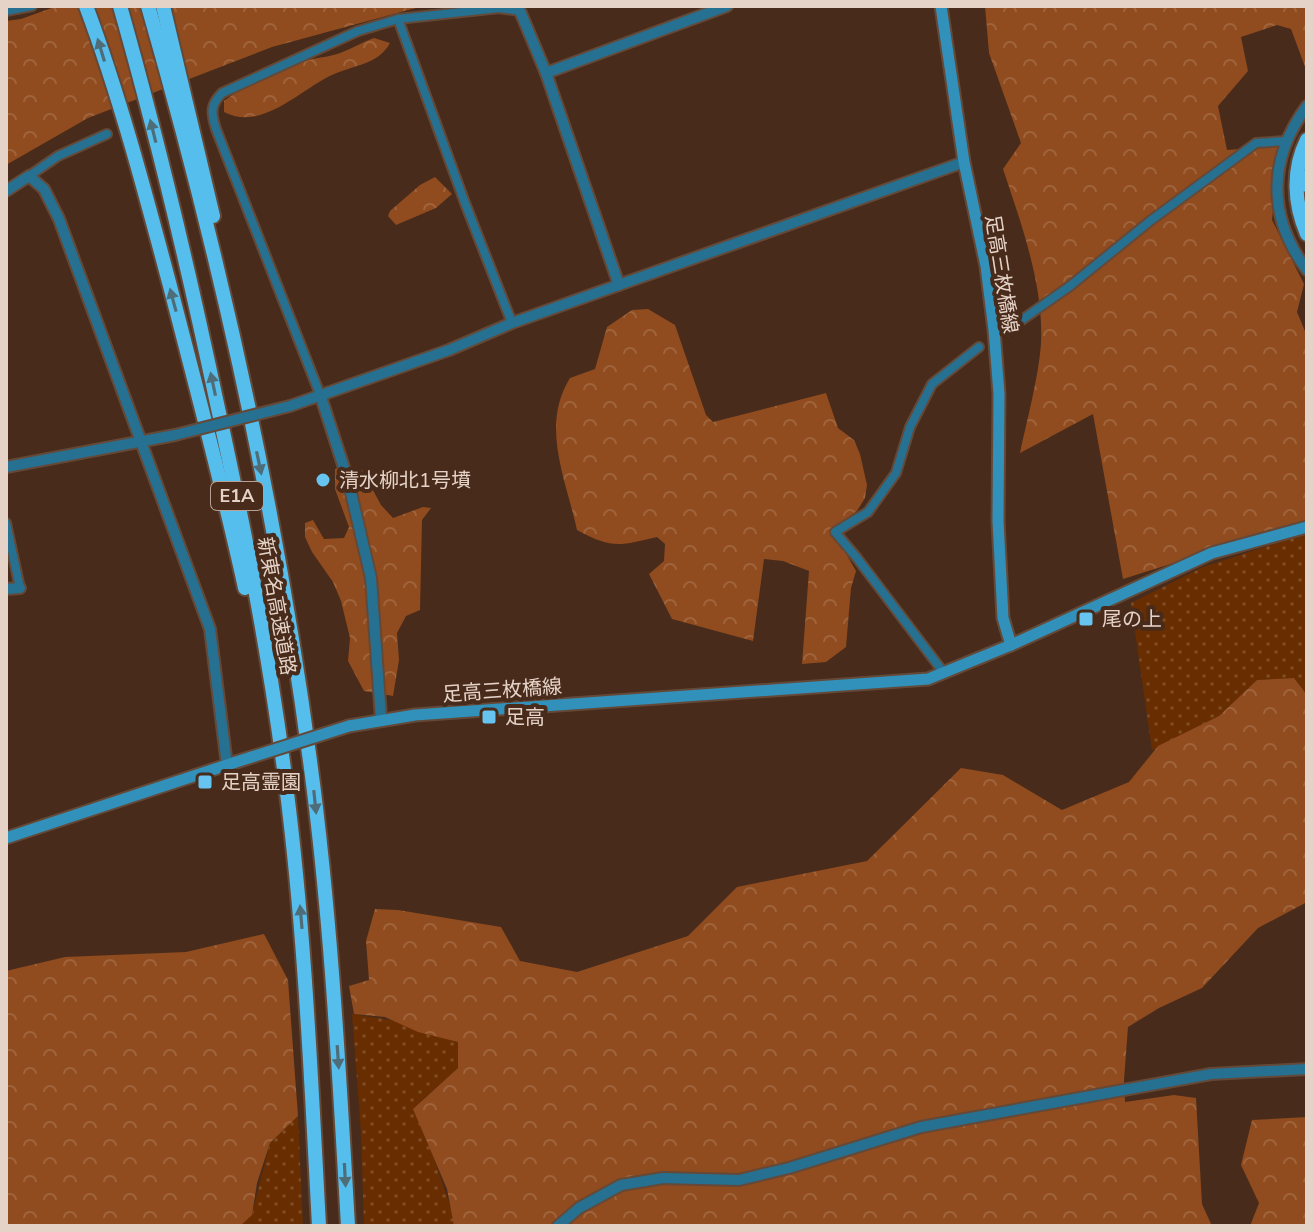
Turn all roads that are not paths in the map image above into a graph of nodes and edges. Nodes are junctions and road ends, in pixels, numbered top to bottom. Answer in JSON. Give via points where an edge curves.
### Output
{"nodes":[{"id":1,"x":32,"y":6,"type":"edge"},
{"id":2,"x":86,"y":6,"type":"edge"},
{"id":3,"x":120,"y":6,"type":"edge"},
{"id":4,"x":148,"y":6,"type":"edge"},
{"id":5,"x":163,"y":6,"type":"edge"},
{"id":6,"x":727,"y":6,"type":"edge"},
{"id":7,"x":941,"y":6,"type":"edge"},
{"id":8,"x":6,"y":11,"type":"edge"},
{"id":9,"x":520,"y":11,"type":"joint"},
{"id":10,"x":398,"y":19,"type":"junction"},
{"id":11,"x":546,"y":73,"type":"junction"},
{"id":12,"x":1307,"y":106,"type":"edge"},
{"id":13,"x":107,"y":134,"type":"dead end"},
{"id":14,"x":1307,"y":140,"type":"edge"},
{"id":15,"x":1285,"y":141,"type":"junction"},
{"id":16,"x":964,"y":162,"type":"junction"},
{"id":17,"x":29,"y":176,"type":"junction"},
{"id":18,"x":1307,"y":177,"type":"edge"},
{"id":19,"x":1307,"y":185,"type":"edge"},
{"id":20,"x":6,"y":191,"type":"edge"},
{"id":21,"x":1307,"y":234,"type":"edge"},
{"id":22,"x":1307,"y":270,"type":"edge"},
{"id":23,"x":619,"y":285,"type":"junction"},
{"id":24,"x":512,"y":323,"type":"junction"},
{"id":25,"x":1006,"y":331,"type":"dead end"},
{"id":26,"x":979,"y":347,"type":"dead end"},
{"id":27,"x":321,"y":397,"type":"junction"},
{"id":28,"x":247,"y":403,"type":"junction"},
{"id":29,"x":140,"y":442,"type":"junction"},
{"id":30,"x":6,"y":467,"type":"edge"},
{"id":31,"x":6,"y":523,"type":"edge"},
{"id":32,"x":1307,"y":527,"type":"edge"},
{"id":33,"x":20,"y":588,"type":"joint"},
{"id":34,"x":6,"y":589,"type":"edge"},
{"id":35,"x":1011,"y":645,"type":"junction"},
{"id":36,"x":944,"y":673,"type":"junction"},
{"id":37,"x":381,"y":718,"type":"junction"},
{"id":38,"x":232,"y":763,"type":"junction"},
{"id":39,"x":286,"y":784,"type":"junction"},
{"id":40,"x":6,"y":838,"type":"edge"},
{"id":41,"x":1307,"y":1069,"type":"edge"},
{"id":42,"x":319,"y":1226,"type":"edge"},
{"id":43,"x":348,"y":1226,"type":"edge"},
{"id":44,"x":558,"y":1226,"type":"edge"}],
"edges":[{"from":1,"to":8,"type":"street"},
{"from":39,"to":2,"type":"highway","one_way":true,"via":[[225,495],[149,209]]},
{"from":39,"to":3,"type":"highway","name":"新東名高速道路","number":"E1A","one_way":true,"via":[[233,476],[192,287]]},
{"from":4,"to":28,"type":"highway","name":"新東名高速道路","number":"E1A","via":[[212,246]]},
{"from":5,"to":28,"type":"highway","via":[[223,264]]},
{"from":6,"to":11,"type":"street"},
{"from":7,"to":16,"type":"main road","name":"足高三枚橋線"},
{"from":9,"to":10,"type":"street","via":[[499,8]]},
{"from":9,"to":11,"type":"street"},
{"from":10,"to":24,"type":"street"},
{"from":10,"to":27,"type":"street","via":[[358,31],[222,93],[211,113]]},
{"from":11,"to":23,"type":"street"},
{"from":12,"to":15,"type":"street"},
{"from":13,"to":17,"type":"street"},
{"from":14,"to":21,"type":"highway","via":[[1296,181]]},
{"from":15,"to":22,"type":"street","via":[[1278,213]]},
{"from":15,"to":25,"type":"street","via":[[1256,143]]},
{"from":16,"to":23,"type":"street"},
{"from":16,"to":35,"type":"main road","name":"足高三枚橋線","via":[[994,330],[1003,618]]},
{"from":17,"to":20,"type":"street"},
{"from":17,"to":29,"type":"street","via":[[44,189],[59,219]]},
{"from":18,"to":19,"type":"highway"},
{"from":23,"to":24,"type":"street"},
{"from":24,"to":27,"type":"street"},
{"from":26,"to":36,"type":"street","via":[[932,384],[910,427],[896,473],[868,512],[835,532]]},
{"from":27,"to":29,"type":"street","bridge":true},
{"from":27,"to":37,"type":"street","via":[[352,492],[371,578]]},
{"from":28,"to":43,"type":"highway","name":"新東名高速道路","number":"E1A","one_way":true,"via":[[310,761],[334,990]]},
{"from":29,"to":30,"type":"street"},
{"from":29,"to":38,"type":"street","via":[[210,629]]},
{"from":31,"to":33,"type":"street"},
{"from":32,"to":35,"type":"main road","name":"足高三枚橋線","via":[[1212,553]]},
{"from":33,"to":34,"type":"street"},
{"from":35,"to":36,"type":"main road","name":"足高三枚橋線"},
{"from":36,"to":37,"type":"main road","name":"足高三枚橋線","via":[[903,682]]},
{"from":37,"to":38,"type":"main road","name":"足高三枚橋線","bridge":true},
{"from":38,"to":40,"type":"main road","name":"足高三枚橋線"},
{"from":42,"to":39,"type":"highway","name":"新東名高速道路","number":"E1A","one_way":true,"via":[[307,994]]},
{"from":41,"to":44,"type":"street","via":[[1211,1074],[921,1127],[739,1180],[663,1178],[621,1185]]}]}
